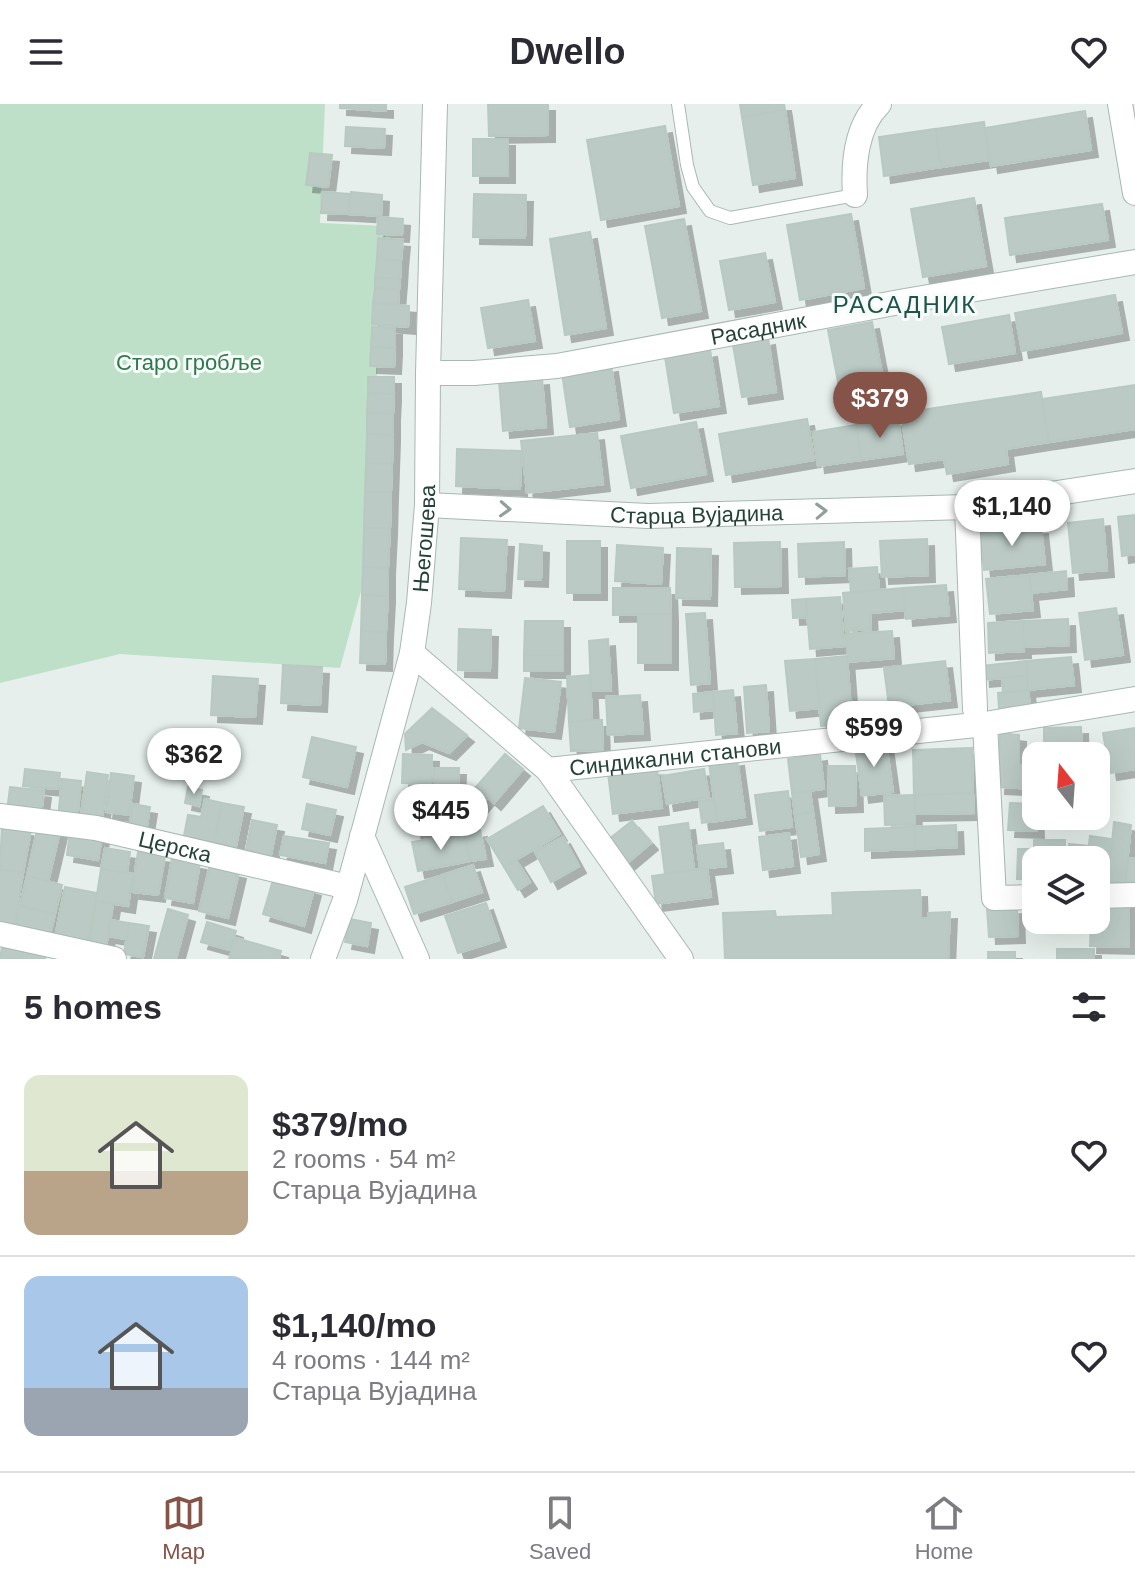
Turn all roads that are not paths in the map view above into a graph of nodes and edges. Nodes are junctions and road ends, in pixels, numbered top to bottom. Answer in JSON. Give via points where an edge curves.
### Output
{"nodes":[{"id":1,"x":435,"y":104,"type":"edge"},
{"id":2,"x":678,"y":104,"type":"edge"},
{"id":3,"x":879,"y":104,"type":"edge"},
{"id":4,"x":1120,"y":104,"type":"edge"},
{"id":5,"x":1135,"y":193,"type":"edge"},
{"id":6,"x":855,"y":195,"type":"joint"},
{"id":7,"x":1135,"y":262,"type":"edge"},
{"id":8,"x":428,"y":373,"type":"junction"},
{"id":9,"x":1135,"y":481,"type":"edge"},
{"id":10,"x":427,"y":505,"type":"junction"},
{"id":11,"x":967,"y":507,"type":"junction"},
{"id":12,"x":412,"y":653,"type":"junction"},
{"id":13,"x":1135,"y":699,"type":"edge"},
{"id":14,"x":980,"y":716,"type":"junction"},
{"id":15,"x":548,"y":770,"type":"junction"},
{"id":16,"x":0,"y":816,"type":"edge"},
{"id":17,"x":362,"y":836,"type":"junction"},
{"id":18,"x":348,"y":887,"type":"junction"},
{"id":19,"x":1135,"y":895,"type":"edge"},
{"id":20,"x":1110,"y":896,"type":"edge"},
{"id":21,"x":1022,"y":897,"type":"edge"},
{"id":22,"x":0,"y":934,"type":"edge"},
{"id":23,"x":114,"y":959,"type":"edge"},
{"id":24,"x":323,"y":959,"type":"edge"},
{"id":25,"x":417,"y":959,"type":"edge"},
{"id":26,"x":681,"y":959,"type":"edge"}],
"edges":[{"from":1,"to":8,"type":"street","name":"Његошева"},
{"from":2,"to":6,"type":"lane","via":[[693,187],[710,211],[730,218]]},
{"from":3,"to":6,"type":"street","via":[[862,131]]},
{"from":4,"to":5,"type":"street"},
{"from":7,"to":8,"type":"street","name":"Расадник","via":[[557,366]]},
{"from":8,"to":10,"type":"street","name":"Његошева"},
{"from":9,"to":11,"type":"street","name":"Старца Вујадина"},
{"from":10,"to":11,"type":"street","name":"Старца Вујадина","one_way":true,"via":[[648,516]]},
{"from":10,"to":12,"type":"street","name":"Његошева"},
{"from":11,"to":14,"type":"street"},
{"from":12,"to":15,"type":"street"},
{"from":12,"to":17,"type":"street","name":"Његошева"},
{"from":13,"to":14,"type":"street","name":"Синдикални станови"},
{"from":14,"to":15,"type":"street","name":"Синдикални станови"},
{"from":14,"to":21,"type":"street","via":[[994,898]]},
{"from":15,"to":26,"type":"street"},
{"from":16,"to":18,"type":"street","name":"Церска","via":[[96,828]]},
{"from":17,"to":18,"type":"street","name":"Његошева"},
{"from":17,"to":25,"type":"street"},
{"from":18,"to":24,"type":"street","name":"Његошева"},
{"from":19,"to":20,"type":"street"},
{"from":22,"to":23,"type":"street"}]}
